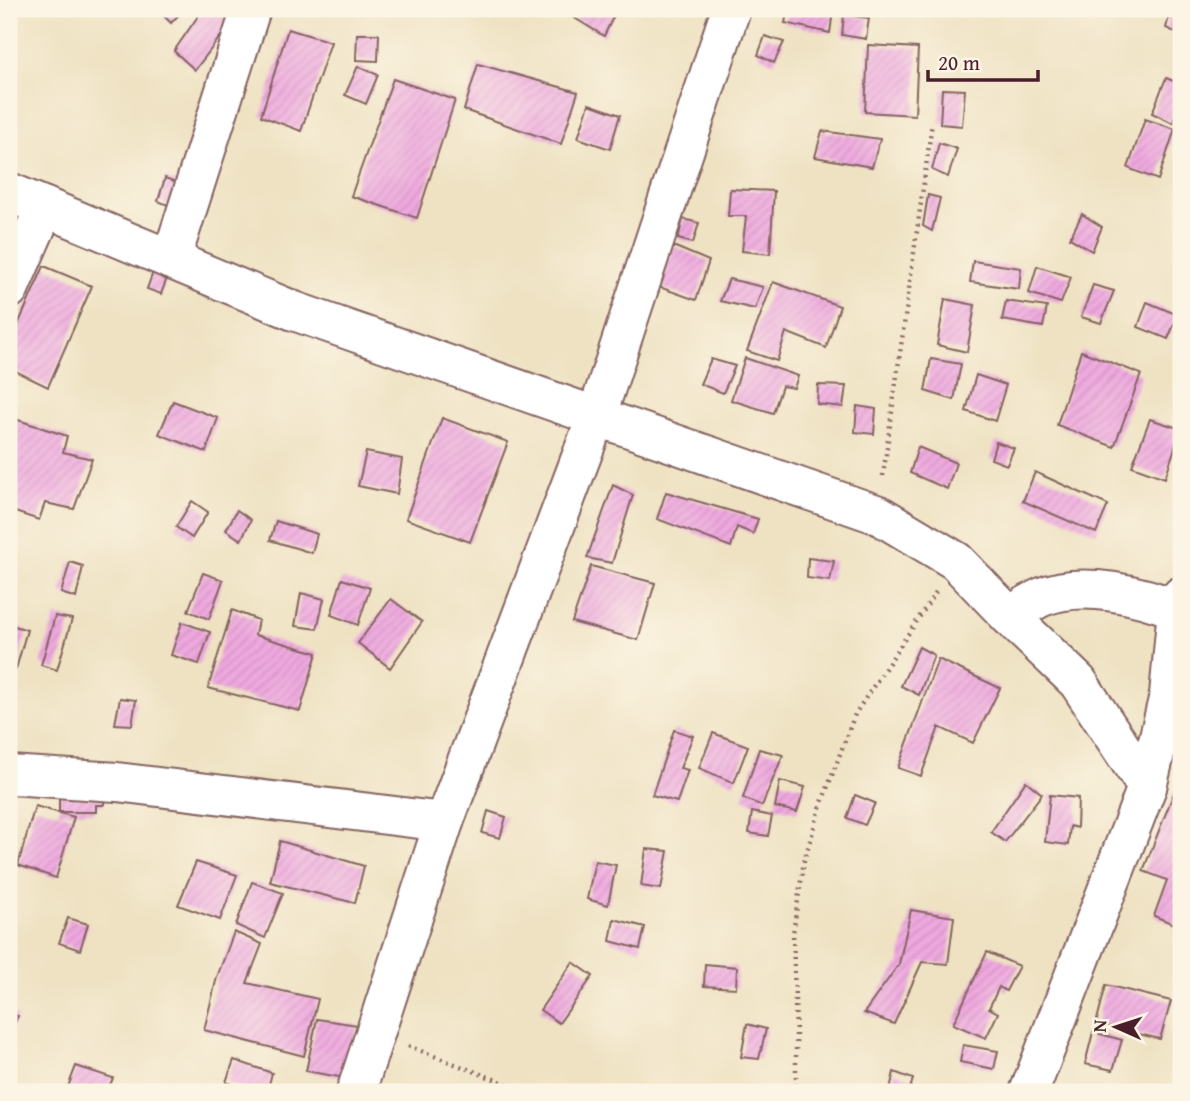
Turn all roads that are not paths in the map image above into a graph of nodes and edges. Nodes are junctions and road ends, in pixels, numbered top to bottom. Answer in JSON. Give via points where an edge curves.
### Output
{"nodes":[{"id":1,"x":251,"y":9,"type":"edge"},
{"id":2,"x":731,"y":9,"type":"edge"},
{"id":3,"x":9,"y":192,"type":"edge"},
{"id":4,"x":45,"y":207,"type":"junction"},
{"id":5,"x":171,"y":260,"type":"junction"},
{"id":6,"x":9,"y":289,"type":"edge"},
{"id":7,"x":597,"y":415,"type":"junction"},
{"id":8,"x":1180,"y":605,"type":"edge"},
{"id":9,"x":1009,"y":616,"type":"junction"},
{"id":10,"x":1175,"y":698,"type":"edge"},
{"id":11,"x":9,"y":775,"type":"edge"},
{"id":12,"x":1147,"y":787,"type":"junction"},
{"id":13,"x":444,"y":822,"type":"junction"},
{"id":14,"x":356,"y":1092,"type":"edge"},
{"id":15,"x":1029,"y":1092,"type":"edge"}],
"edges":[{"from":1,"to":5,"type":"street"},
{"from":2,"to":7,"type":"street"},
{"from":3,"to":4,"type":"street"},
{"from":4,"to":5,"type":"street"},
{"from":4,"to":6,"type":"street"},
{"from":5,"to":7,"type":"street","via":[[294,311]]},
{"from":7,"to":9,"type":"street","via":[[879,515],[956,561]]},
{"from":7,"to":13,"type":"street"},
{"from":8,"to":9,"type":"street","via":[[1091,589],[1042,597]]},
{"from":8,"to":10,"type":"street"},
{"from":9,"to":12,"type":"street","via":[[1078,682]]},
{"from":10,"to":12,"type":"street"},
{"from":11,"to":13,"type":"street","via":[[117,782]]},
{"from":12,"to":15,"type":"street"},
{"from":13,"to":14,"type":"street"}]}
